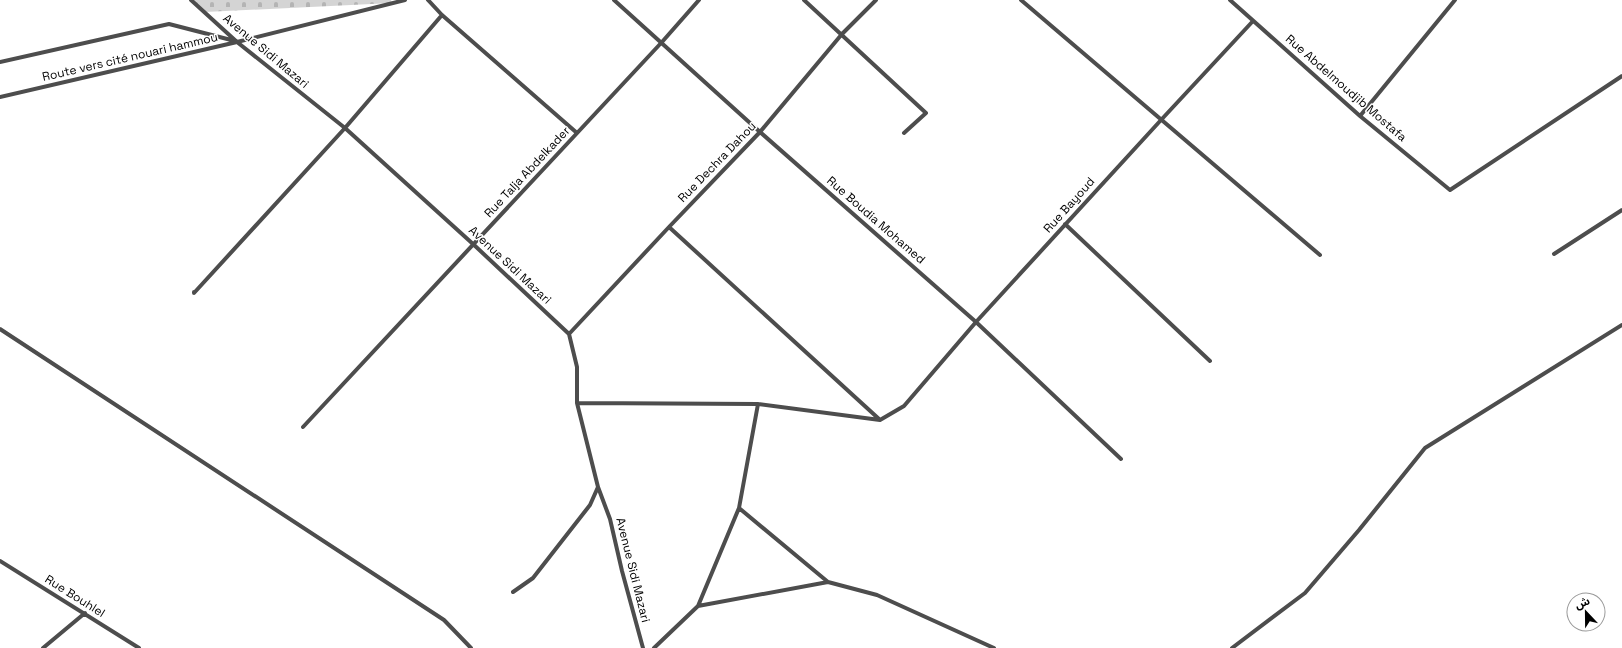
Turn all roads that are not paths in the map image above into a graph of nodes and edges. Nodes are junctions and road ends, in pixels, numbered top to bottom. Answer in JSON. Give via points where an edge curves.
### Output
{"nodes":[{"id":1,"x":191,"y":0,"type":"edge"},
{"id":2,"x":405,"y":0,"type":"edge"},
{"id":3,"x":428,"y":0,"type":"edge"},
{"id":4,"x":614,"y":0,"type":"edge"},
{"id":5,"x":699,"y":0,"type":"edge"},
{"id":6,"x":804,"y":0,"type":"edge"},
{"id":7,"x":876,"y":0,"type":"edge"},
{"id":8,"x":1021,"y":0,"type":"edge"},
{"id":9,"x":1230,"y":0,"type":"edge"},
{"id":10,"x":1455,"y":0,"type":"edge"},
{"id":11,"x":442,"y":15,"type":"junction"},
{"id":12,"x":1254,"y":21,"type":"junction"},
{"id":13,"x":842,"y":34,"type":"junction"},
{"id":14,"x":237,"y":42,"type":"junction"},
{"id":15,"x":662,"y":42,"type":"junction"},
{"id":16,"x":0,"y":62,"type":"edge"},
{"id":17,"x":1622,"y":76,"type":"edge"},
{"id":18,"x":0,"y":97,"type":"edge"},
{"id":19,"x":1360,"y":116,"type":"junction"},
{"id":20,"x":1160,"y":120,"type":"junction"},
{"id":21,"x":345,"y":128,"type":"junction"},
{"id":22,"x":760,"y":132,"type":"junction"},
{"id":23,"x":577,"y":133,"type":"junction"},
{"id":24,"x":904,"y":133,"type":"dead end"},
{"id":25,"x":1622,"y":210,"type":"edge"},
{"id":26,"x":1065,"y":224,"type":"junction"},
{"id":27,"x":669,"y":227,"type":"junction"},
{"id":28,"x":473,"y":244,"type":"junction"},
{"id":29,"x":1554,"y":254,"type":"dead end"},
{"id":30,"x":1320,"y":255,"type":"dead end"},
{"id":31,"x":194,"y":292,"type":"dead end"},
{"id":32,"x":976,"y":322,"type":"junction"},
{"id":33,"x":1622,"y":325,"type":"edge"},
{"id":34,"x":0,"y":329,"type":"edge"},
{"id":35,"x":568,"y":334,"type":"junction"},
{"id":36,"x":1210,"y":361,"type":"dead end"},
{"id":37,"x":577,"y":403,"type":"junction"},
{"id":38,"x":758,"y":404,"type":"junction"},
{"id":39,"x":880,"y":420,"type":"junction"},
{"id":40,"x":303,"y":427,"type":"dead end"},
{"id":41,"x":1121,"y":459,"type":"dead end"},
{"id":42,"x":598,"y":487,"type":"junction"},
{"id":43,"x":739,"y":508,"type":"junction"},
{"id":44,"x":0,"y":562,"type":"edge"},
{"id":45,"x":828,"y":582,"type":"junction"},
{"id":46,"x":513,"y":592,"type":"dead end"},
{"id":47,"x":698,"y":606,"type":"junction"},
{"id":48,"x":85,"y":613,"type":"junction"},
{"id":49,"x":42,"y":648,"type":"edge"},
{"id":50,"x":139,"y":648,"type":"edge"},
{"id":51,"x":472,"y":648,"type":"edge"},
{"id":52,"x":643,"y":648,"type":"edge"},
{"id":53,"x":654,"y":648,"type":"edge"},
{"id":54,"x":994,"y":648,"type":"edge"},
{"id":55,"x":1232,"y":648,"type":"edge"}],
"edges":[{"from":1,"to":14,"type":"street","name":"Avenue Sidi Mazari"},
{"from":2,"to":14,"type":"street"},
{"from":3,"to":11,"type":"street"},
{"from":4,"to":15,"type":"street","name":"Rue Boudia Mohamed"},
{"from":5,"to":15,"type":"street","name":"Rue Talja Abdelkader"},
{"from":6,"to":13,"type":"street"},
{"from":7,"to":13,"type":"street","name":"Rue Dechra Dahou"},
{"from":8,"to":20,"type":"street"},
{"from":9,"to":12,"type":"street","name":"Rue Abdelmoudjib Mostafa"},
{"from":10,"to":19,"type":"street"},
{"from":11,"to":21,"type":"street"},
{"from":11,"to":23,"type":"street"},
{"from":12,"to":19,"type":"street","name":"Rue Abdelmoudjib Mostafa"},
{"from":12,"to":20,"type":"street","name":"Rue Bayoud"},
{"from":13,"to":22,"type":"street","name":"Rue Dechra Dahou"},
{"from":13,"to":24,"type":"street","via":[[926,113]]},
{"from":14,"to":16,"type":"street","name":"Route vers cité nouari hammou","via":[[169,24]]},
{"from":14,"to":18,"type":"street","name":"Route vers cité nouari hammou"},
{"from":14,"to":21,"type":"street","name":"Avenue Sidi Mazari"},
{"from":15,"to":22,"type":"street","name":"Rue Boudia Mohamed"},
{"from":15,"to":23,"type":"street","name":"Rue Talja Abdelkader"},
{"from":17,"to":19,"type":"street","name":"Rue Abdelmoudjib Mostafa","via":[[1450,190]]},
{"from":20,"to":26,"type":"street","name":"Rue Bayoud"},
{"from":20,"to":30,"type":"street"},
{"from":21,"to":28,"type":"street","name":"Avenue Sidi Mazari"},
{"from":21,"to":31,"type":"street"},
{"from":22,"to":27,"type":"street","name":"Rue Dechra Dahou"},
{"from":22,"to":32,"type":"street","name":"Rue Boudia Mohamed"},
{"from":23,"to":28,"type":"street","name":"Rue Talja Abdelkader"},
{"from":25,"to":29,"type":"street"},
{"from":26,"to":32,"type":"street","name":"Rue Bayoud"},
{"from":26,"to":36,"type":"street"},
{"from":27,"to":35,"type":"street","name":"Rue Dechra Dahou"},
{"from":27,"to":39,"type":"street"},
{"from":28,"to":35,"type":"street","name":"Avenue Sidi Mazari"},
{"from":28,"to":40,"type":"street","name":"Rue Talja Abdelkader"},
{"from":32,"to":39,"type":"street","name":"Rue Bayoud","via":[[904,406]]},
{"from":32,"to":41,"type":"street","name":"Rue Boudia Mohamed"},
{"from":33,"to":55,"type":"street","via":[[1425,448],[1305,593]]},
{"from":34,"to":51,"type":"street","via":[[444,620]]},
{"from":35,"to":37,"type":"street","name":"Avenue Sidi Mazari","via":[[578,367]]},
{"from":37,"to":38,"type":"street"},
{"from":37,"to":42,"type":"street","name":"Avenue Sidi Mazari"},
{"from":38,"to":39,"type":"street"},
{"from":38,"to":43,"type":"street"},
{"from":42,"to":46,"type":"street","via":[[590,505],[533,578]]},
{"from":42,"to":52,"type":"street","name":"Avenue Sidi Mazari","via":[[610,519]]},
{"from":43,"to":45,"type":"street"},
{"from":43,"to":47,"type":"street"},
{"from":44,"to":48,"type":"street","name":"Rue Bouhlel"},
{"from":45,"to":47,"type":"street"},
{"from":45,"to":54,"type":"street","via":[[877,595]]},
{"from":47,"to":53,"type":"street"},
{"from":48,"to":49,"type":"street"},
{"from":48,"to":50,"type":"street","name":"Rue Bouhlel"}]}
